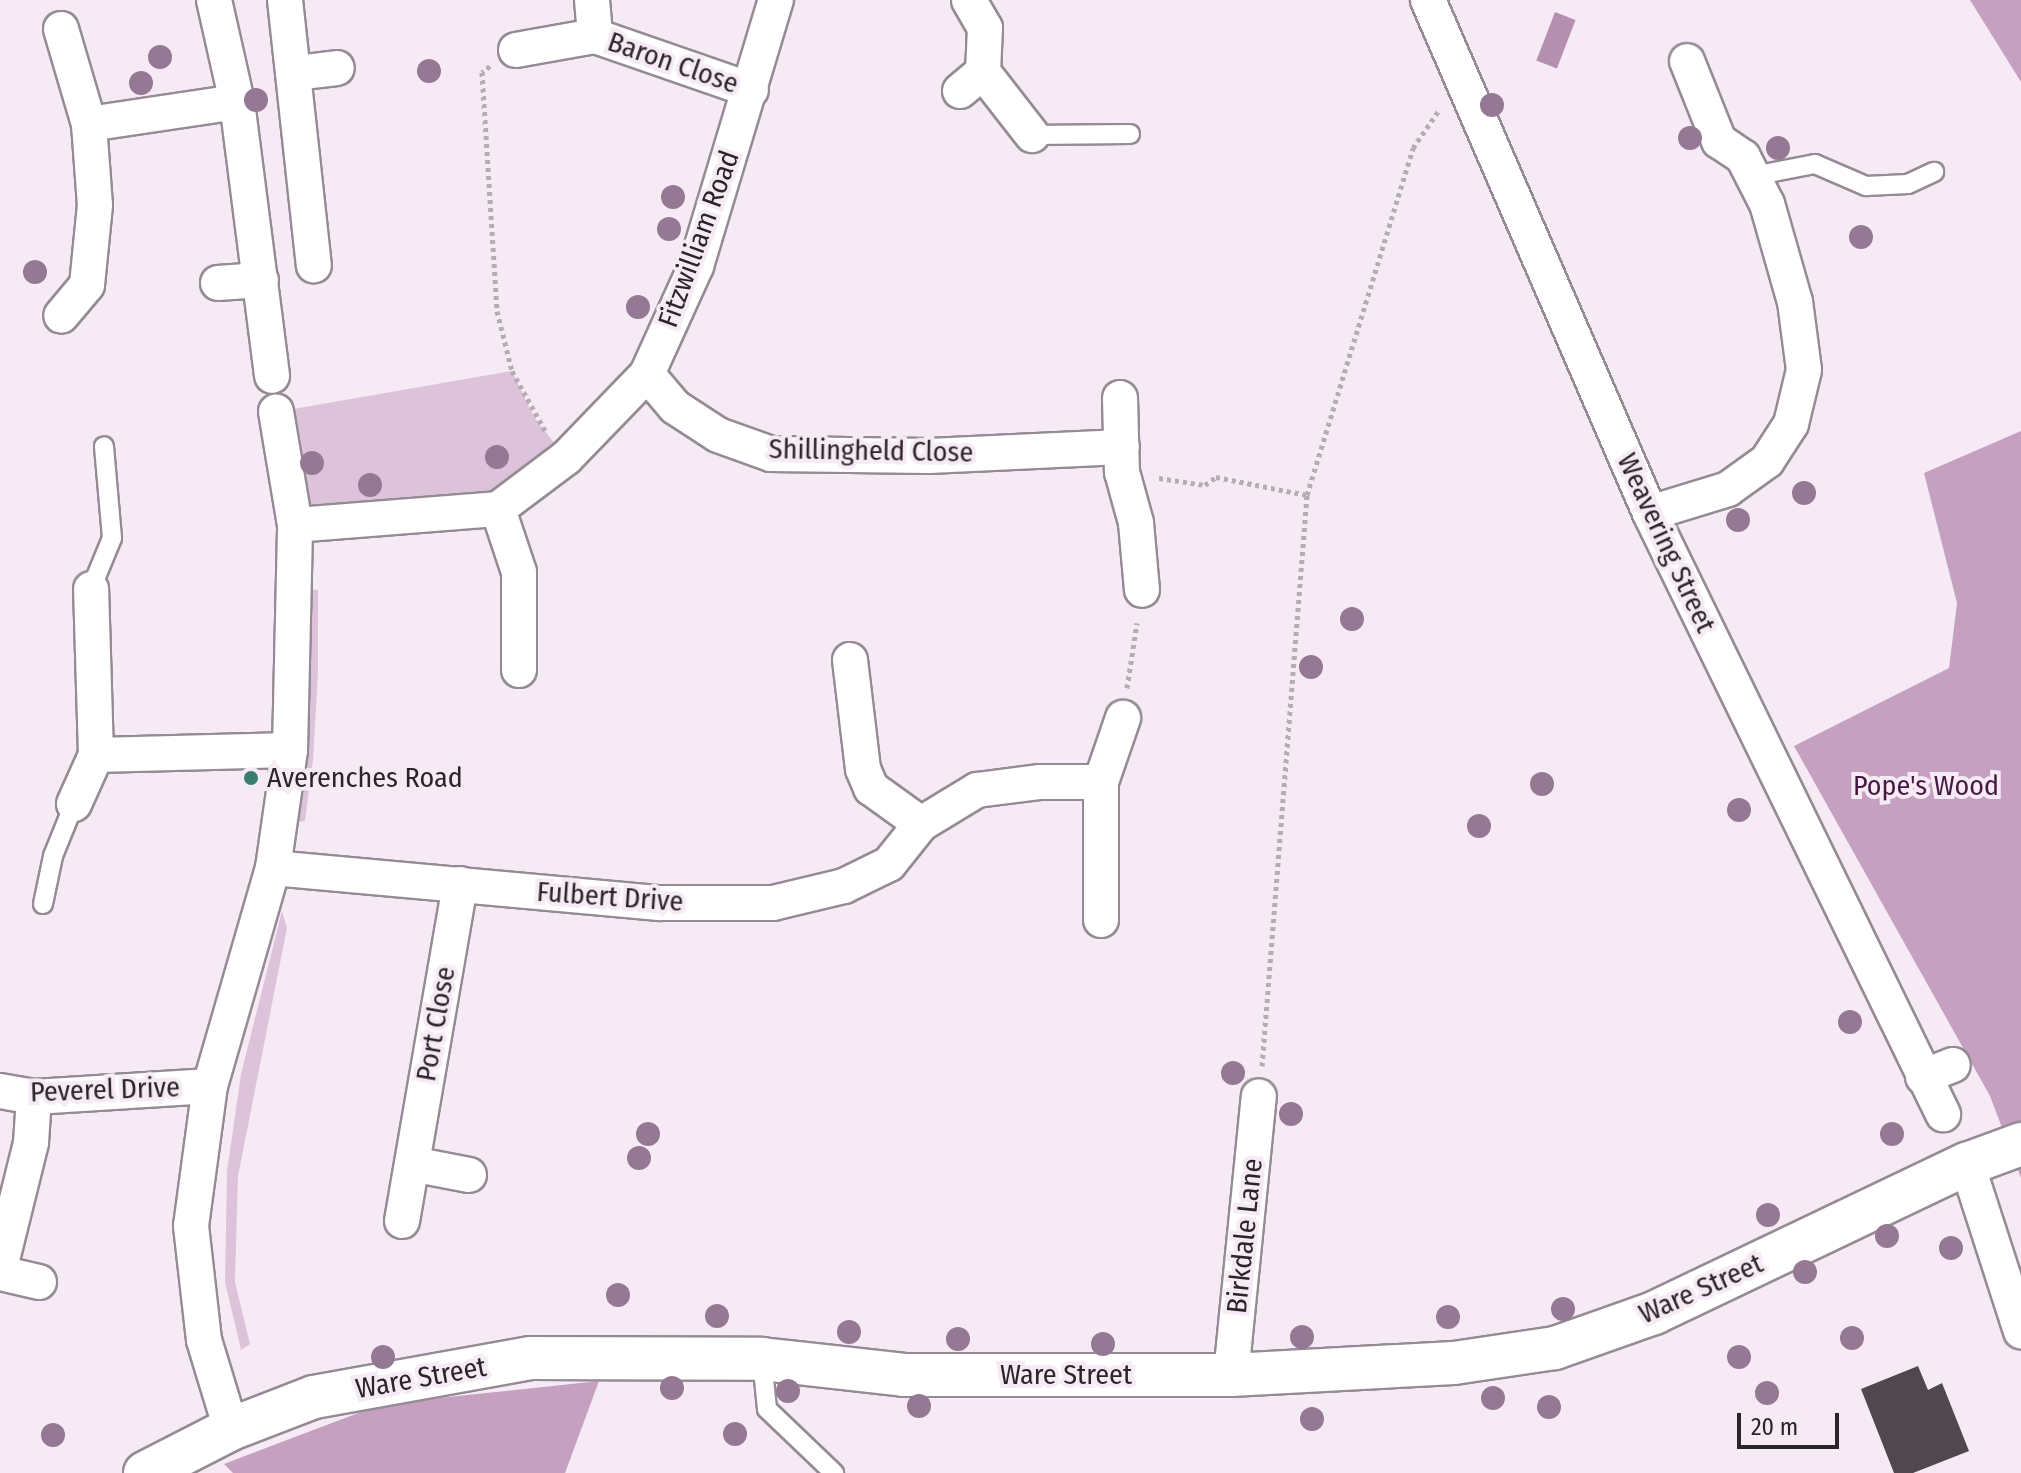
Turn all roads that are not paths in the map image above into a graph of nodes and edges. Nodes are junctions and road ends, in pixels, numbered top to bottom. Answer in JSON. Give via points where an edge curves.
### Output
{"nodes":[{"id":1,"x":214,"y":0,"type":"edge"},
{"id":2,"x":285,"y":0,"type":"edge"},
{"id":3,"x":592,"y":0,"type":"edge"},
{"id":4,"x":776,"y":0,"type":"edge"},
{"id":5,"x":969,"y":0,"type":"edge"},
{"id":6,"x":1428,"y":0,"type":"edge"},
{"id":7,"x":61,"y":29,"type":"dead end"},
{"id":8,"x":595,"y":36,"type":"junction"},
{"id":9,"x":516,"y":50,"type":"road end"},
{"id":10,"x":1687,"y":61,"type":"dead end"},
{"id":11,"x":337,"y":68,"type":"dead end"},
{"id":12,"x":296,"y":73,"type":"junction"},
{"id":13,"x":751,"y":90,"type":"junction"},
{"id":14,"x":237,"y":102,"type":"junction"},
{"id":15,"x":89,"y":124,"type":"junction"},
{"id":16,"x":1130,"y":134,"type":"dead end"},
{"id":17,"x":1032,"y":135,"type":"joint"},
{"id":18,"x":1934,"y":172,"type":"dead end"},
{"id":19,"x":1753,"y":176,"type":"junction"},
{"id":20,"x":314,"y":265,"type":"dead end"},
{"id":21,"x":261,"y":280,"type":"junction"},
{"id":22,"x":218,"y":283,"type":"dead end"},
{"id":23,"x":61,"y":316,"type":"dead end"},
{"id":24,"x":647,"y":374,"type":"junction"},
{"id":25,"x":272,"y":376,"type":"dead end"},
{"id":26,"x":1120,"y":398,"type":"dead end"},
{"id":27,"x":276,"y":412,"type":"dead end"},
{"id":28,"x":104,"y":446,"type":"dead end"},
{"id":29,"x":1122,"y":460,"type":"junction"},
{"id":30,"x":498,"y":509,"type":"junction"},
{"id":31,"x":1650,"y":513,"type":"junction"},
{"id":32,"x":295,"y":525,"type":"junction"},
{"id":33,"x":91,"y":589,"type":"joint"},
{"id":34,"x":1142,"y":590,"type":"road end"},
{"id":35,"x":850,"y":660,"type":"dead end"},
{"id":36,"x":519,"y":670,"type":"dead end"},
{"id":37,"x":1123,"y":718,"type":"road end"},
{"id":38,"x":290,"y":750,"type":"junction"},
{"id":39,"x":96,"y":755,"type":"junction"},
{"id":40,"x":1101,"y":782,"type":"junction"},
{"id":41,"x":74,"y":804,"type":"joint"},
{"id":42,"x":921,"y":824,"type":"junction"},
{"id":43,"x":273,"y":868,"type":"junction"},
{"id":44,"x":460,"y":884,"type":"junction"},
{"id":45,"x":43,"y":904,"type":"dead end"},
{"id":46,"x":1101,"y":920,"type":"dead end"},
{"id":47,"x":210,"y":1086,"type":"junction"},
{"id":48,"x":0,"y":1091,"type":"edge"},
{"id":49,"x":1259,"y":1096,"type":"road end"},
{"id":50,"x":34,"y":1097,"type":"junction"},
{"id":51,"x":1943,"y":1114,"type":"dead end"},
{"id":52,"x":2021,"y":1144,"type":"edge"},
{"id":53,"x":412,"y":1164,"type":"junction"},
{"id":54,"x":1967,"y":1164,"type":"junction"},
{"id":55,"x":469,"y":1175,"type":"dead end"},
{"id":56,"x":402,"y":1221,"type":"dead end"},
{"id":57,"x":0,"y":1270,"type":"edge"},
{"id":58,"x":39,"y":1282,"type":"dead end"},
{"id":59,"x":2021,"y":1331,"type":"edge"},
{"id":60,"x":762,"y":1359,"type":"junction"},
{"id":61,"x":1231,"y":1375,"type":"junction"},
{"id":62,"x":231,"y":1429,"type":"junction"},
{"id":63,"x":145,"y":1473,"type":"edge"},
{"id":64,"x":834,"y":1473,"type":"edge"}],
"edges":[{"from":1,"to":14,"type":"street"},
{"from":2,"to":12,"type":"street"},
{"from":3,"to":8,"type":"street","name":"Baron Close"},
{"from":4,"to":13,"type":"street","name":"Fitzwilliam Road"},
{"from":5,"to":17,"type":"street","via":[[985,28],[971,81]]},
{"from":6,"to":31,"type":"street","name":"Weavering Street"},
{"from":7,"to":15,"type":"street"},
{"from":8,"to":9,"type":"street","name":"Baron Close"},
{"from":8,"to":13,"type":"street","name":"Baron Close"},
{"from":10,"to":19,"type":"street","via":[[1719,141],[1743,157]]},
{"from":11,"to":12,"type":"street"},
{"from":12,"to":20,"type":"street"},
{"from":13,"to":24,"type":"street","name":"Fitzwilliam Road","via":[[696,266]]},
{"from":14,"to":15,"type":"street"},
{"from":14,"to":21,"type":"street"},
{"from":15,"to":23,"type":"street","via":[[95,205],[87,285]]},
{"from":16,"to":17,"type":"lane"},
{"from":18,"to":19,"type":"lane","via":[[1908,184],[1866,186],[1815,164]]},
{"from":19,"to":31,"type":"street","via":[[1767,204],[1795,302],[1804,370],[1791,424],[1767,461],[1728,489]]},
{"from":21,"to":22,"type":"street"},
{"from":21,"to":25,"type":"street"},
{"from":24,"to":29,"type":"street","name":"Shillingheld Close","via":[[675,407],[696,421],[771,454]]},
{"from":24,"to":30,"type":"street","name":"Fitzwilliam Road","via":[[566,458]]},
{"from":26,"to":29,"type":"street"},
{"from":27,"to":32,"type":"street"},
{"from":28,"to":33,"type":"lane","via":[[112,538]]},
{"from":29,"to":34,"type":"street","via":[[1136,523]]},
{"from":30,"to":32,"type":"street"},
{"from":30,"to":36,"type":"street","via":[[519,572]]},
{"from":31,"to":51,"type":"street","name":"Weavering Street","via":[[1938,1071]]},
{"from":32,"to":38,"type":"street"},
{"from":33,"to":39,"type":"street"},
{"from":35,"to":42,"type":"street","via":[[863,769],[881,797]]},
{"from":37,"to":40,"type":"street"},
{"from":38,"to":39,"type":"street"},
{"from":38,"to":43,"type":"street"},
{"from":39,"to":41,"type":"street"},
{"from":40,"to":42,"type":"street","name":"Fulbert Drive","via":[[977,790]]},
{"from":40,"to":46,"type":"street"},
{"from":41,"to":45,"type":"lane","via":[[53,856]]},
{"from":42,"to":44,"type":"street","name":"Fulbert Drive","via":[[889,864],[844,886],[773,903],[659,903]]},
{"from":43,"to":44,"type":"street","name":"Fulbert Drive"},
{"from":43,"to":47,"type":"street"},
{"from":44,"to":53,"type":"street","name":"Port Close"},
{"from":47,"to":50,"type":"street","name":"Peverel Drive"},
{"from":47,"to":62,"type":"street","via":[[191,1226],[204,1340]]},
{"from":48,"to":50,"type":"street","name":"Peverel Drive"},
{"from":49,"to":61,"type":"street","name":"Birkdale Lane"},
{"from":50,"to":57,"type":"street","via":[[31,1143]]},
{"from":52,"to":54,"type":"street","name":"Ware Street"},
{"from":53,"to":55,"type":"street"},
{"from":53,"to":56,"type":"street","name":"Port Close"},
{"from":54,"to":59,"type":"street"},
{"from":54,"to":61,"type":"street","name":"Ware Street","via":[[1654,1313],[1555,1348],[1454,1363]]},
{"from":57,"to":58,"type":"street"},
{"from":60,"to":61,"type":"street","name":"Ware Street","via":[[904,1375]]},
{"from":60,"to":62,"type":"street","name":"Ware Street","via":[[531,1358],[314,1397]]},
{"from":60,"to":64,"type":"lane","via":[[767,1409]]},
{"from":62,"to":63,"type":"street","name":"Ware Street"}]}
